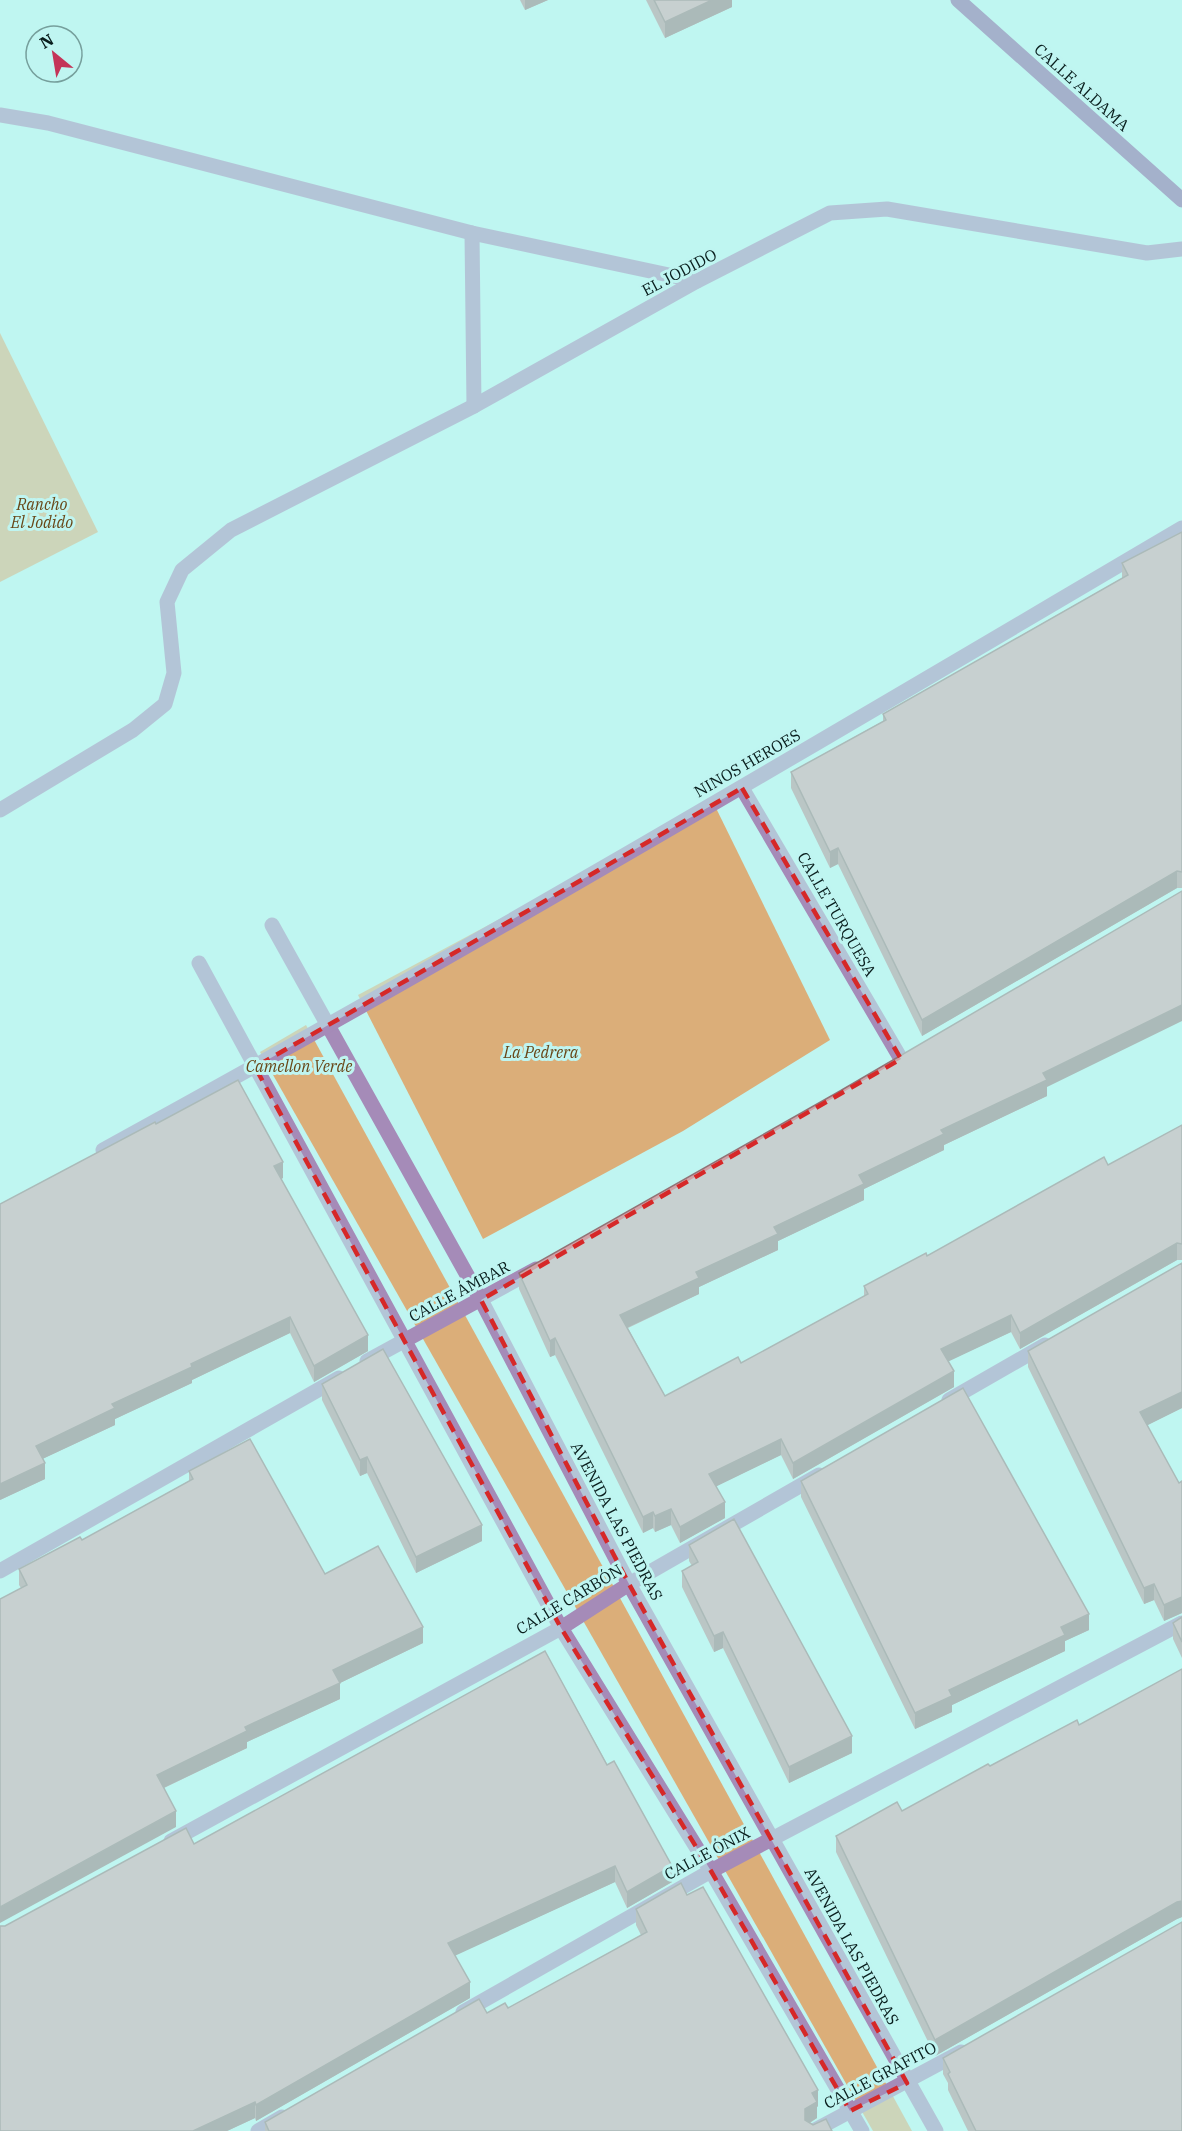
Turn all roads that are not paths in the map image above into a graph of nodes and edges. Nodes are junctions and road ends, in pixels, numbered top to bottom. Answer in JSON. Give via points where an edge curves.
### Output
{"nodes":[{"id":1,"x":958,"y":0,"type":"edge"},
{"id":2,"x":0,"y":115,"type":"edge"},
{"id":3,"x":1182,"y":200,"type":"edge"},
{"id":4,"x":472,"y":233,"type":"junction"},
{"id":5,"x":1182,"y":249,"type":"edge"},
{"id":6,"x":697,"y":281,"type":"junction"},
{"id":7,"x":474,"y":406,"type":"junction"},
{"id":8,"x":1182,"y":528,"type":"edge"},
{"id":9,"x":742,"y":788,"type":"junction"},
{"id":10,"x":0,"y":810,"type":"edge"},
{"id":11,"x":272,"y":925,"type":"dead end"},
{"id":12,"x":199,"y":963,"type":"dead end"},
{"id":13,"x":328,"y":1026,"type":"junction"},
{"id":14,"x":901,"y":1059,"type":"edge"},
{"id":15,"x":255,"y":1067,"type":"junction"},
{"id":16,"x":92,"y":1156,"type":"edge"},
{"id":17,"x":554,"y":1259,"type":"edge"},
{"id":18,"x":482,"y":1300,"type":"junction"},
{"id":19,"x":1060,"y":1337,"type":"edge"},
{"id":20,"x":404,"y":1340,"type":"junction"},
{"id":21,"x":937,"y":1407,"type":"edge"},
{"id":22,"x":834,"y":1466,"type":"edge"},
{"id":23,"x":0,"y":1571,"type":"edge"},
{"id":24,"x":629,"y":1584,"type":"junction"},
{"id":25,"x":1182,"y":1623,"type":"edge"},
{"id":26,"x":561,"y":1628,"type":"junction"},
{"id":27,"x":772,"y":1839,"type":"junction"},
{"id":28,"x":156,"y":1849,"type":"edge"},
{"id":29,"x":711,"y":1871,"type":"junction"},
{"id":30,"x":445,"y":2023,"type":"edge"},
{"id":31,"x":979,"y":2042,"type":"edge"},
{"id":32,"x":907,"y":2083,"type":"junction"},
{"id":33,"x":300,"y":2107,"type":"edge"},
{"id":34,"x":850,"y":2111,"type":"junction"},
{"id":35,"x":258,"y":2131,"type":"edge"},
{"id":36,"x":813,"y":2131,"type":"edge"},
{"id":37,"x":862,"y":2131,"type":"edge"},
{"id":38,"x":936,"y":2131,"type":"edge"}],
"edges":[{"from":1,"to":3,"type":"main road","name":"CALLE ALDAMA"},
{"from":2,"to":4,"type":"street","via":[[48,123]]},
{"from":4,"to":6,"type":"street"},
{"from":4,"to":7,"type":"street"},
{"from":5,"to":6,"type":"street","name":"EL JODIDO","via":[[1147,252],[887,209],[830,213]]},
{"from":6,"to":7,"type":"street","name":"EL JODIDO"},
{"from":7,"to":10,"type":"street","name":"EL JODIDO","via":[[231,530],[182,570],[167,602],[174,673],[165,704],[133,730]]},
{"from":8,"to":9,"type":"street","name":"NINOS HEROES"},
{"from":9,"to":13,"type":"street","name":"NINOS HEROES"},
{"from":9,"to":14,"type":"street","name":"CALLE TURQUESA"},
{"from":11,"to":13,"type":"street","name":"AVENIDA LAS PIEDRAS"},
{"from":12,"to":15,"type":"street"},
{"from":13,"to":15,"type":"street","name":"NINOS HEROES"},
{"from":13,"to":18,"type":"street","name":"AVENIDA LAS PIEDRAS"},
{"from":15,"to":16,"type":"street","name":"NINOS HEROES"},
{"from":15,"to":20,"type":"street"},
{"from":17,"to":18,"type":"street","name":"CALLE ÁMBAR"},
{"from":18,"to":20,"type":"street","name":"CALLE ÁMBAR"},
{"from":18,"to":24,"type":"street","name":"AVENIDA LAS PIEDRAS"},
{"from":19,"to":21,"type":"street"},
{"from":20,"to":23,"type":"street","name":"CALLE ÁMBAR"},
{"from":20,"to":26,"type":"street"},
{"from":22,"to":24,"type":"street","name":"CALLE CARBÓN"},
{"from":24,"to":26,"type":"street","name":"CALLE CARBÓN"},
{"from":24,"to":27,"type":"street","name":"AVENIDA LAS PIEDRAS"},
{"from":25,"to":27,"type":"street","name":"CALLE ÓNIX"},
{"from":26,"to":28,"type":"street","name":"CALLE CARBÓN"},
{"from":26,"to":29,"type":"street"},
{"from":27,"to":29,"type":"street","name":"CALLE ÓNIX"},
{"from":27,"to":32,"type":"street","name":"AVENIDA LAS PIEDRAS"},
{"from":29,"to":30,"type":"street","name":"CALLE ÓNIX"},
{"from":29,"to":34,"type":"street"},
{"from":31,"to":32,"type":"street","name":"CALLE GRAFITO"},
{"from":32,"to":34,"type":"street","name":"CALLE GRAFITO"},
{"from":32,"to":38,"type":"street","name":"AVENIDA LAS PIEDRAS"},
{"from":33,"to":35,"type":"street"},
{"from":34,"to":36,"type":"street","name":"CALLE GRAFITO"},
{"from":34,"to":37,"type":"street"}]}
